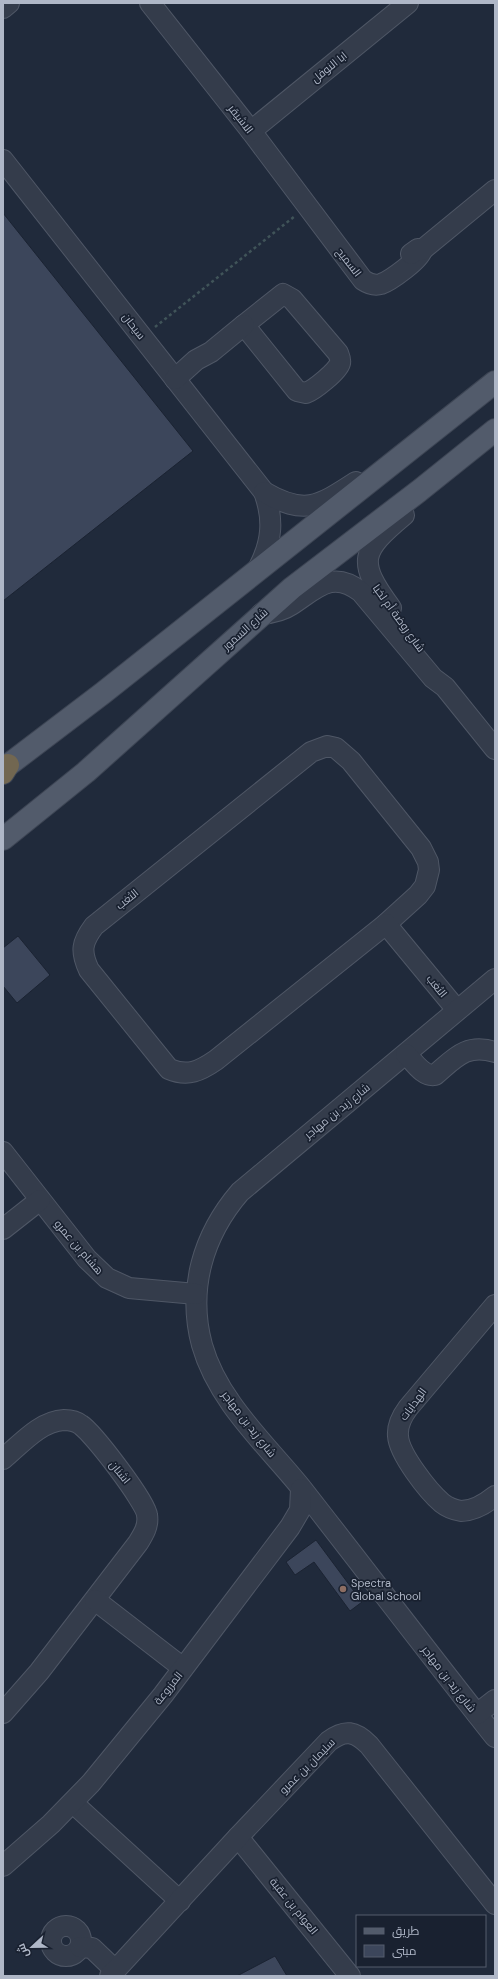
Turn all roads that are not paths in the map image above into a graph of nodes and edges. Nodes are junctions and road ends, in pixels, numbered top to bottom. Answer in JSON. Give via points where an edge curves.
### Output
{"nodes":[{"id":1,"x":10,"y":3,"type":"edge"},
{"id":2,"x":150,"y":3,"type":"edge"},
{"id":3,"x":405,"y":4,"type":"edge"},
{"id":4,"x":3,"y":8,"type":"edge"},
{"id":5,"x":251,"y":131,"type":"junction"},
{"id":6,"x":3,"y":160,"type":"edge"},
{"id":7,"x":495,"y":190,"type":"edge"},
{"id":8,"x":331,"y":236,"type":"joint"},
{"id":9,"x":244,"y":325,"type":"junction"},
{"id":10,"x":178,"y":382,"type":"junction"},
{"id":11,"x":495,"y":382,"type":"edge"},
{"id":12,"x":495,"y":430,"type":"edge"},
{"id":13,"x":415,"y":445,"type":"junction"},
{"id":14,"x":419,"y":491,"type":"junction"},
{"id":15,"x":264,"y":492,"type":"junction"},
{"id":16,"x":260,"y":567,"type":"junction"},
{"id":17,"x":261,"y":614,"type":"junction"},
{"id":18,"x":445,"y":687,"type":"junction"},
{"id":19,"x":495,"y":750,"type":"edge"},
{"id":20,"x":4,"y":768,"type":"edge"},
{"id":21,"x":3,"y":839,"type":"edge"},
{"id":22,"x":386,"y":924,"type":"junction"},
{"id":23,"x":495,"y":978,"type":"edge"},
{"id":24,"x":457,"y":1010,"type":"junction"},
{"id":25,"x":495,"y":1052,"type":"edge"},
{"id":26,"x":406,"y":1054,"type":"junction"},
{"id":27,"x":3,"y":1152,"type":"edge"},
{"id":28,"x":40,"y":1200,"type":"junction"},
{"id":29,"x":3,"y":1229,"type":"edge"},
{"id":30,"x":196,"y":1294,"type":"junction"},
{"id":31,"x":495,"y":1306,"type":"edge"},
{"id":32,"x":3,"y":1459,"type":"edge"},
{"id":33,"x":301,"y":1489,"type":"junction"},
{"id":34,"x":495,"y":1496,"type":"edge"},
{"id":35,"x":95,"y":1600,"type":"junction"},
{"id":36,"x":183,"y":1668,"type":"junction"},
{"id":37,"x":495,"y":1700,"type":"edge"},
{"id":38,"x":5,"y":1707,"type":"edge"},
{"id":39,"x":477,"y":1714,"type":"junction"},
{"id":40,"x":495,"y":1737,"type":"edge"},
{"id":41,"x":73,"y":1803,"type":"junction"},
{"id":42,"x":238,"y":1837,"type":"junction"},
{"id":43,"x":3,"y":1866,"type":"edge"},
{"id":44,"x":180,"y":1901,"type":"junction"},
{"id":45,"x":495,"y":1904,"type":"edge"},
{"id":46,"x":80,"y":1947,"type":"dead end"},
{"id":47,"x":113,"y":1973,"type":"edge"},
{"id":48,"x":350,"y":1976,"type":"edge"}],
"edges":[{"from":1,"to":4,"type":"street"},
{"from":2,"to":5,"type":"street","name":"الاشيقر"},
{"from":3,"to":5,"type":"street","name":"ابا النوفل"},
{"from":5,"to":8,"type":"street","name":"الاشيقر"},
{"from":6,"to":10,"type":"street","name":"سيحان"},
{"from":7,"to":8,"type":"street","name":"السميح","via":[[422,250],[420,256],[381,284],[368,284]]},
{"from":9,"to":9,"type":"street","via":[[279,295],[286,294],[338,353],[338,368],[314,389],[306,393],[297,391]]},
{"from":9,"to":10,"type":"street","via":[[211,352],[205,364]]},
{"from":10,"to":15,"type":"street","name":"سيحان"},
{"from":11,"to":13,"type":"main road"},
{"from":12,"to":14,"type":"main road","name":"شارع السمور"},
{"from":13,"to":15,"type":"street","name":"سيحان","via":[[319,503],[292,506],[281,503]]},
{"from":13,"to":16,"type":"main road"},
{"from":14,"to":17,"type":"main road","name":"شارع السمور"},
{"from":14,"to":18,"type":"street","name":"شارع روضة أم لخبا","via":[[410,509],[374,543],[368,558],[368,566],[372,581],[437,670]]},
{"from":15,"to":16,"type":"street","name":"سيحان","via":[[271,519],[271,536]]},
{"from":16,"to":20,"type":"main road","via":[[103,693]]},
{"from":17,"to":18,"type":"street","name":"شارع روضة أم لخبا","via":[[284,609],[323,584],[347,583],[362,592],[430,674]]},
{"from":17,"to":21,"type":"main road","name":"شارع السمور","via":[[86,772]]},
{"from":18,"to":19,"type":"street","name":"شارع روضة أم لخبا"},
{"from":22,"to":22,"type":"street","name":"الثغب","via":[[425,886],[428,879],[428,862],[421,848],[351,761],[336,748],[327,746],[311,752],[94,926],[88,933],[82,950],[83,959],[89,970],[163,1062],[169,1069],[187,1074],[197,1072],[216,1060]]},
{"from":22,"to":24,"type":"street","name":"الثغب"},
{"from":23,"to":24,"type":"street","name":"شارع زيد بن مهاجر"},
{"from":24,"to":26,"type":"street","name":"شارع زيد بن مهاجر"},
{"from":25,"to":26,"type":"street","via":[[466,1051],[431,1076],[419,1069]]},
{"from":26,"to":30,"type":"street","name":"شارع زيد بن مهاجر","via":[[240,1192],[220,1217],[208,1242],[201,1262]]},
{"from":27,"to":28,"type":"street","name":"هشام بن عمرو"},
{"from":28,"to":29,"type":"street"},
{"from":28,"to":30,"type":"street","name":"هشام بن عمرو","via":[[87,1259],[107,1278],[129,1288]]},
{"from":30,"to":33,"type":"street","name":"شارع زيد بن مهاجر","via":[[202,1344],[213,1374],[226,1397]]},
{"from":31,"to":34,"type":"street","name":"الهدايات","via":[[408,1408],[401,1418],[398,1436],[408,1462],[447,1507],[470,1510]]},
{"from":32,"to":35,"type":"street","name":"اشنان","via":[[49,1424],[62,1420],[75,1422],[88,1431],[142,1501],[148,1521],[144,1532]]},
{"from":33,"to":36,"type":"street","name":"المزروعة","via":[[300,1510],[290,1527]]},
{"from":33,"to":39,"type":"street","name":"شارع زيد بن مهاجر"},
{"from":35,"to":36,"type":"street"},
{"from":35,"to":38,"type":"street","name":"اشنان","via":[[39,1672]]},
{"from":36,"to":41,"type":"street","name":"المزروعة"},
{"from":37,"to":39,"type":"street"},
{"from":39,"to":40,"type":"street","name":"شارع زيد بن مهاجر"},
{"from":41,"to":43,"type":"street","name":"المزروعة"},
{"from":41,"to":44,"type":"street"},
{"from":42,"to":44,"type":"street","name":"سليمان بن عمرو"},
{"from":42,"to":45,"type":"street","name":"سليمان بن عمرو","via":[[329,1741],[346,1733],[355,1734],[369,1745]]},
{"from":42,"to":48,"type":"street","name":"العوام بن عقبة"},
{"from":44,"to":47,"type":"street","name":"سليمان بن عمرو"},
{"from":46,"to":47,"type":"street","via":[[92,1948]]}]}
